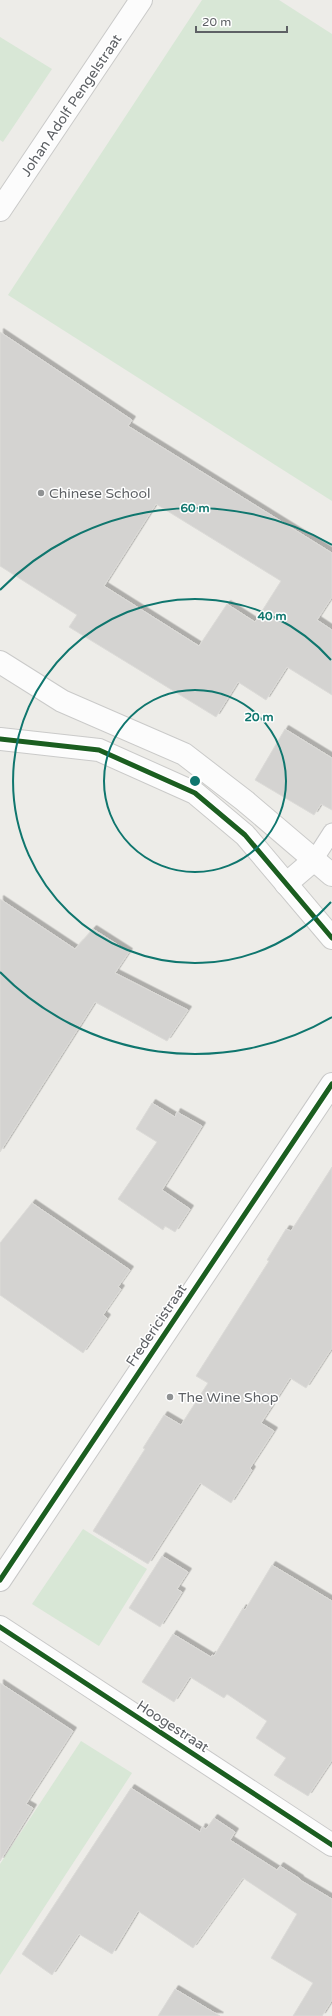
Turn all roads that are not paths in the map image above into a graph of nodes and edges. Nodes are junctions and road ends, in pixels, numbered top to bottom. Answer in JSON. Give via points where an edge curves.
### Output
{"nodes":[{"id":1,"x":141,"y":0,"type":"edge"},
{"id":2,"x":0,"y":210,"type":"edge"},
{"id":3,"x":0,"y":662,"type":"edge"},
{"id":4,"x":0,"y":739,"type":"edge"},
{"id":5,"x":332,"y":832,"type":"edge"},
{"id":6,"x":314,"y":860,"type":"junction"},
{"id":7,"x":332,"y":875,"type":"edge"},
{"id":8,"x":286,"y":884,"type":"junction"},
{"id":9,"x":332,"y":938,"type":"edge"},
{"id":10,"x":332,"y":1084,"type":"edge"},
{"id":11,"x":0,"y":1580,"type":"edge"},
{"id":12,"x":0,"y":1627,"type":"edge"},
{"id":13,"x":332,"y":1845,"type":"edge"}],
"edges":[{"from":1,"to":2,"type":"street","name":"Johan Adolf Pengelstraat"},
{"from":3,"to":6,"type":"street","via":[[62,701],[184,754],[245,801]]},
{"from":4,"to":8,"type":"street","via":[[99,750],[195,793],[245,835]]},
{"from":5,"to":6,"type":"lane"},
{"from":6,"to":7,"type":"street"},
{"from":6,"to":8,"type":"street"},
{"from":8,"to":9,"type":"street"},
{"from":10,"to":11,"type":"street","name":"Fredericistraat"},
{"from":12,"to":13,"type":"street","name":"Hoogestraat"}]}
